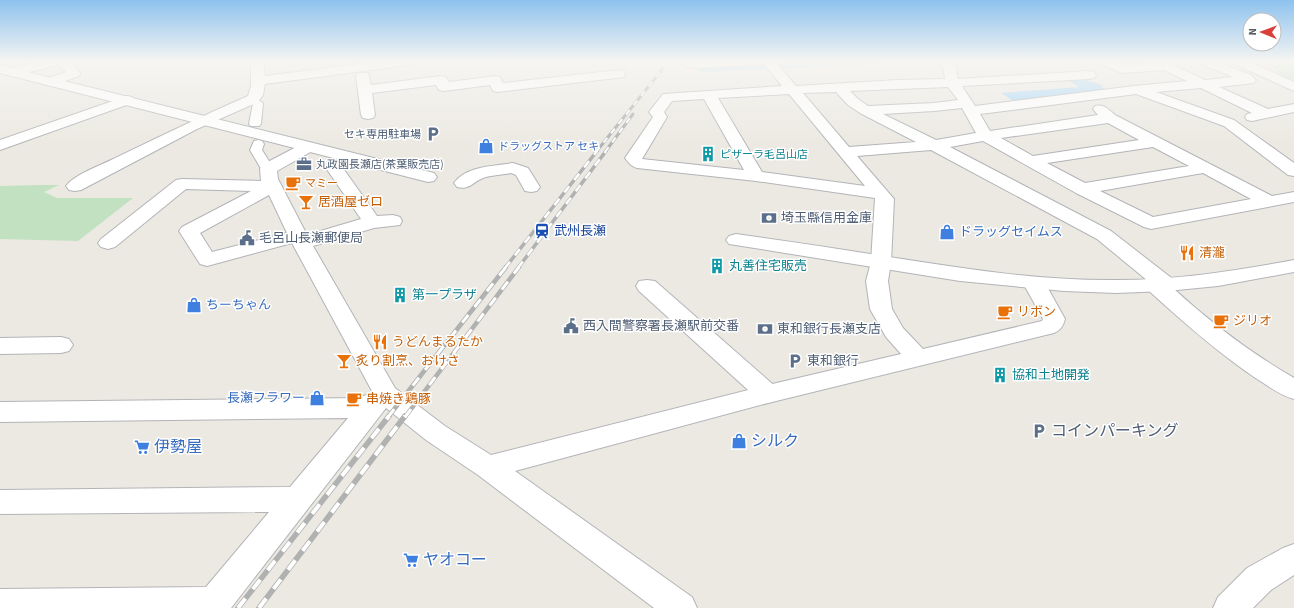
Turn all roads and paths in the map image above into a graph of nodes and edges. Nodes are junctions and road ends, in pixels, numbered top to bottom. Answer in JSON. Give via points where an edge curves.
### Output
{"nodes":[{"id":1,"x":82,"y":89,"type":"edge"},
{"id":2,"x":257,"y":89,"type":"edge"},
{"id":3,"x":370,"y":89,"type":"edge"},
{"id":4,"x":802,"y":89,"type":"edge"},
{"id":5,"x":841,"y":89,"type":"edge"},
{"id":6,"x":957,"y":89,"type":"edge"},
{"id":7,"x":1141,"y":89,"type":"edge"},
{"id":8,"x":1214,"y":89,"type":"edge"},
{"id":9,"x":1271,"y":89,"type":"edge"},
{"id":10,"x":365,"y":90,"type":"joint"},
{"id":11,"x":792,"y":90,"type":"junction"},
{"id":12,"x":1134,"y":90,"type":"junction"},
{"id":13,"x":709,"y":95,"type":"junction"},
{"id":14,"x":1085,"y":96,"type":"junction"},
{"id":15,"x":127,"y":100,"type":"junction"},
{"id":16,"x":258,"y":103,"type":"dead end"},
{"id":17,"x":969,"y":107,"type":"junction"},
{"id":18,"x":1294,"y":108,"type":"edge"},
{"id":19,"x":865,"y":110,"type":"junction"},
{"id":20,"x":1264,"y":112,"type":"junction"},
{"id":21,"x":368,"y":115,"type":"dead end"},
{"id":22,"x":1110,"y":118,"type":"junction"},
{"id":23,"x":205,"y":120,"type":"junction"},
{"id":24,"x":1229,"y":123,"type":"junction"},
{"id":25,"x":255,"y":124,"type":"dead end"},
{"id":26,"x":985,"y":136,"type":"junction"},
{"id":27,"x":1154,"y":142,"type":"junction"},
{"id":28,"x":258,"y":144,"type":"dead end"},
{"id":29,"x":0,"y":145,"type":"edge"},
{"id":30,"x":934,"y":145,"type":"junction"},
{"id":31,"x":308,"y":146,"type":"junction"},
{"id":32,"x":846,"y":152,"type":"junction"},
{"id":33,"x":1029,"y":161,"type":"junction"},
{"id":34,"x":334,"y":168,"type":"dead end"},
{"id":35,"x":1205,"y":168,"type":"junction"},
{"id":36,"x":1294,"y":171,"type":"edge"},
{"id":37,"x":756,"y":176,"type":"junction"},
{"id":38,"x":428,"y":177,"type":"dead end"},
{"id":39,"x":271,"y":178,"type":"junction"},
{"id":40,"x":463,"y":183,"type":"dead end"},
{"id":41,"x":75,"y":186,"type":"dead end"},
{"id":42,"x":531,"y":187,"type":"dead end"},
{"id":43,"x":1082,"y":189,"type":"junction"},
{"id":44,"x":881,"y":194,"type":"junction"},
{"id":45,"x":1294,"y":197,"type":"edge"},
{"id":46,"x":1270,"y":202,"type":"junction"},
{"id":47,"x":372,"y":222,"type":"junction"},
{"id":48,"x":393,"y":222,"type":"dead end"},
{"id":49,"x":300,"y":240,"type":"junction"},
{"id":50,"x":736,"y":240,"type":"dead end"},
{"id":51,"x":108,"y":243,"type":"dead end"},
{"id":52,"x":881,"y":262,"type":"junction"},
{"id":53,"x":1294,"y":266,"type":"edge"},
{"id":54,"x":1034,"y":284,"type":"junction"},
{"id":55,"x":1161,"y":285,"type":"junction"},
{"id":56,"x":647,"y":286,"type":"dead end"},
{"id":57,"x":61,"y":345,"type":"dead end"},
{"id":58,"x":0,"y":346,"type":"edge"},
{"id":59,"x":918,"y":358,"type":"junction"},
{"id":60,"x":1294,"y":390,"type":"edge"},
{"id":61,"x":768,"y":394,"type":"junction"},
{"id":62,"x":380,"y":399,"type":"junction"},
{"id":63,"x":0,"y":412,"type":"edge"},
{"id":64,"x":488,"y":467,"type":"junction"},
{"id":65,"x":299,"y":499,"type":"junction"},
{"id":66,"x":0,"y":502,"type":"edge"},
{"id":67,"x":1294,"y":558,"type":"edge"},
{"id":68,"x":0,"y":605,"type":"edge"},
{"id":69,"x":212,"y":606,"type":"edge"},
{"id":70,"x":680,"y":608,"type":"edge"},
{"id":71,"x":1230,"y":608,"type":"edge"}],
"edges":[{"from":1,"to":15,"type":"street"},
{"from":2,"to":23,"type":"street","via":[[253,99]]},
{"from":3,"to":10,"type":"street"},
{"from":4,"to":11,"type":"street"},
{"from":5,"to":19,"type":"street"},
{"from":6,"to":17,"type":"street"},
{"from":7,"to":12,"type":"street"},
{"from":8,"to":20,"type":"street"},
{"from":9,"to":20,"type":"street","via":[[1275,95]]},
{"from":10,"to":21,"type":"street"},
{"from":11,"to":13,"type":"street"},
{"from":11,"to":32,"type":"street"},
{"from":12,"to":14,"type":"street"},
{"from":12,"to":24,"type":"street"},
{"from":13,"to":37,"type":"street"},
{"from":13,"to":37,"type":"street","via":[[668,97],[656,112],[660,117],[633,158],[637,163]]},
{"from":14,"to":17,"type":"street"},
{"from":14,"to":22,"type":"street"},
{"from":15,"to":23,"type":"street"},
{"from":15,"to":29,"type":"street"},
{"from":16,"to":25,"type":"street"},
{"from":17,"to":19,"type":"street"},
{"from":17,"to":26,"type":"street"},
{"from":18,"to":20,"type":"street"},
{"from":19,"to":30,"type":"street"},
{"from":20,"to":24,"type":"street"},
{"from":22,"to":26,"type":"street"},
{"from":22,"to":27,"type":"street"},
{"from":23,"to":31,"type":"street"},
{"from":23,"to":41,"type":"street"},
{"from":24,"to":36,"type":"street"},
{"from":26,"to":30,"type":"street"},
{"from":26,"to":33,"type":"street"},
{"from":27,"to":33,"type":"street"},
{"from":27,"to":35,"type":"street"},
{"from":28,"to":39,"type":"street","via":[[256,150]]},
{"from":30,"to":32,"type":"street"},
{"from":30,"to":55,"type":"street","via":[[1104,235]]},
{"from":31,"to":38,"type":"street"},
{"from":31,"to":39,"type":"street"},
{"from":32,"to":44,"type":"street"},
{"from":33,"to":43,"type":"street"},
{"from":34,"to":47,"type":"street"},
{"from":35,"to":43,"type":"street"},
{"from":35,"to":46,"type":"street"},
{"from":37,"to":44,"type":"street"},
{"from":39,"to":49,"type":"street"},
{"from":39,"to":49,"type":"street","via":[[189,231],[207,260]]},
{"from":39,"to":51,"type":"street","via":[[182,184]]},
{"from":40,"to":42,"type":"street","via":[[476,174],[513,168],[522,172]]},
{"from":43,"to":46,"type":"street","via":[[1151,223]]},
{"from":44,"to":52,"type":"street","via":[[885,199]]},
{"from":45,"to":46,"type":"street"},
{"from":47,"to":48,"type":"street"},
{"from":47,"to":49,"type":"street"},
{"from":49,"to":62,"type":"street"},
{"from":50,"to":52,"type":"street"},
{"from":52,"to":54,"type":"street"},
{"from":52,"to":59,"type":"street","via":[[877,281],[881,309],[894,332]]},
{"from":53,"to":55,"type":"street","via":[[1222,279]]},
{"from":54,"to":55,"type":"street"},
{"from":54,"to":59,"type":"street","via":[[1054,319],[1052,325]]},
{"from":55,"to":60,"type":"street","via":[[1180,308],[1232,350]]},
{"from":56,"to":61,"type":"street"},
{"from":57,"to":58,"type":"street"},
{"from":59,"to":61,"type":"street"},
{"from":61,"to":64,"type":"street"},
{"from":62,"to":63,"type":"street","via":[[357,408]]},
{"from":62,"to":64,"type":"street","via":[[407,413]]},
{"from":62,"to":65,"type":"street"},
{"from":64,"to":70,"type":"street"},
{"from":65,"to":66,"type":"street"},
{"from":65,"to":69,"type":"street"},
{"from":67,"to":71,"type":"street","via":[[1259,578]]},
{"from":68,"to":69,"type":"street"}]}
